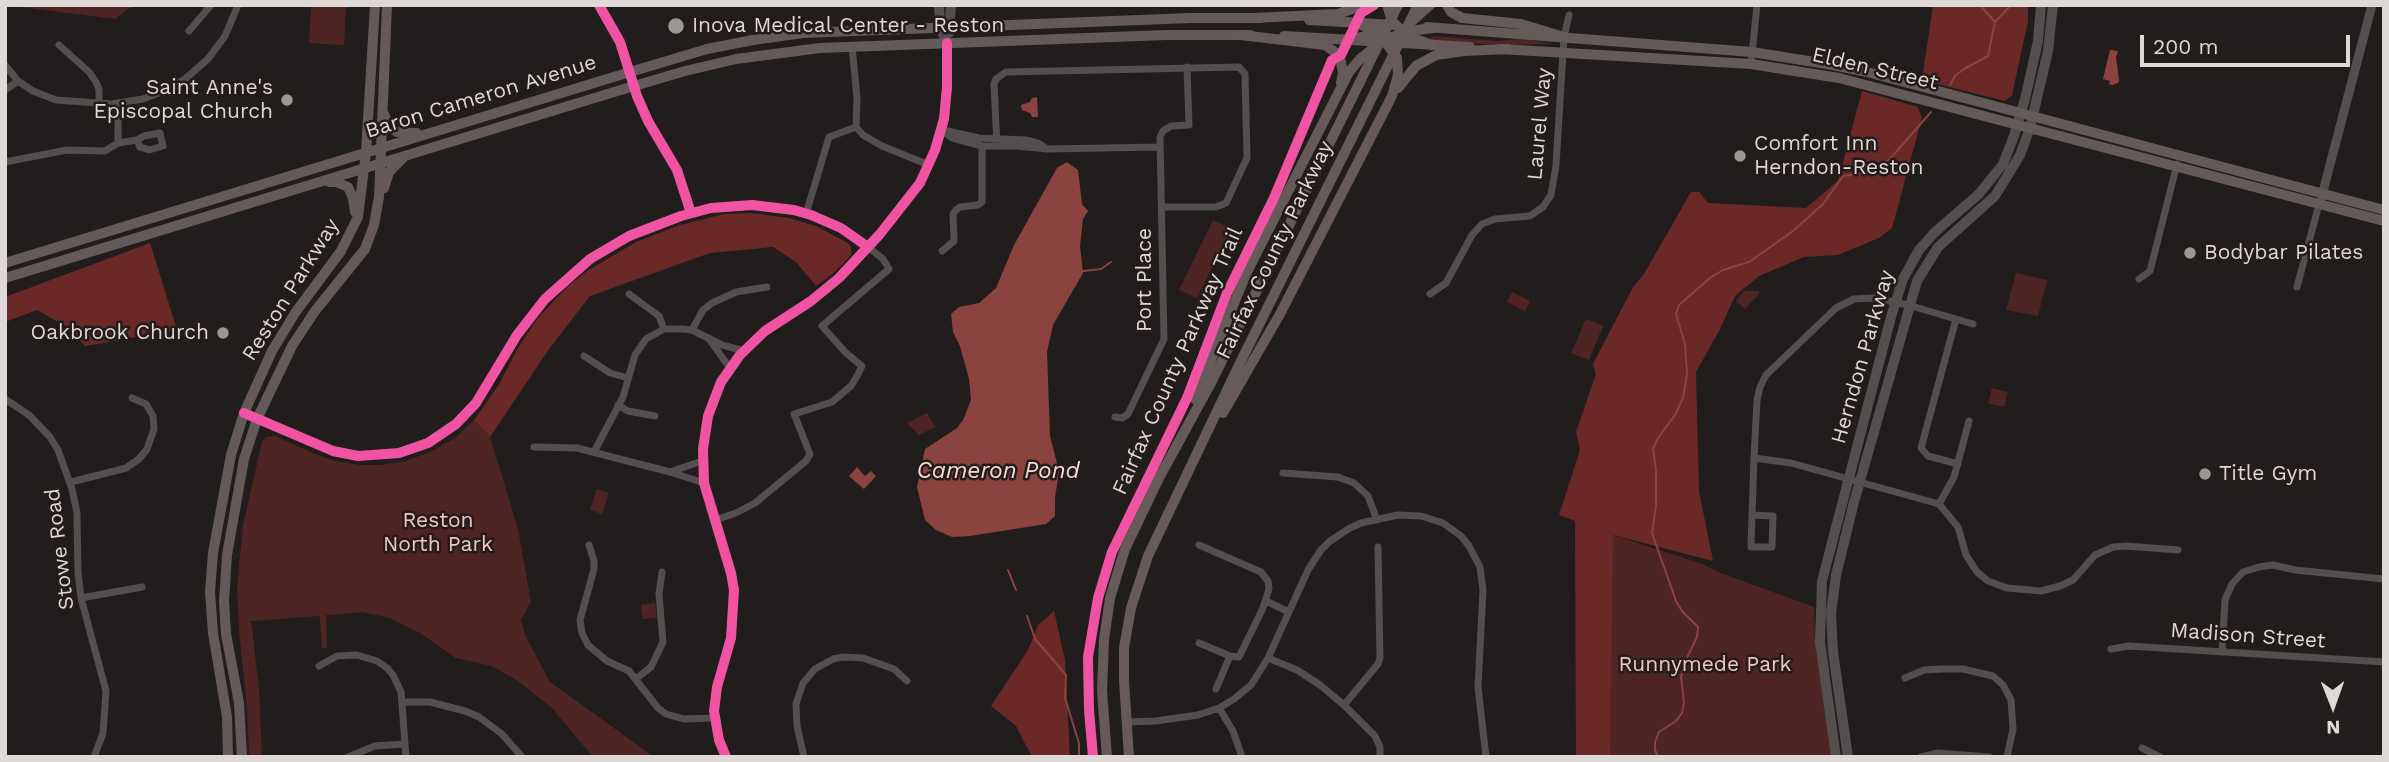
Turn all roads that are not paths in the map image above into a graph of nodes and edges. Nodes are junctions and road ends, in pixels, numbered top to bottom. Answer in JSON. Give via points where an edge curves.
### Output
{"nodes":[{"id":1,"x":211,"y":5,"type":"edge"},
{"id":2,"x":237,"y":5,"type":"edge"},
{"id":3,"x":375,"y":5,"type":"edge"},
{"id":4,"x":387,"y":5,"type":"edge"},
{"id":5,"x":599,"y":5,"type":"edge"},
{"id":6,"x":939,"y":5,"type":"edge"},
{"id":7,"x":951,"y":5,"type":"edge"},
{"id":8,"x":1363,"y":5,"type":"edge"},
{"id":9,"x":1387,"y":5,"type":"edge"},
{"id":10,"x":1398,"y":5,"type":"edge"},
{"id":11,"x":1418,"y":5,"type":"edge"},
{"id":12,"x":1430,"y":5,"type":"edge"},
{"id":13,"x":1447,"y":5,"type":"edge"},
{"id":14,"x":1757,"y":5,"type":"edge"},
{"id":15,"x":2041,"y":5,"type":"edge"},
{"id":16,"x":2053,"y":5,"type":"edge"},
{"id":17,"x":2372,"y":5,"type":"edge"},
{"id":18,"x":1569,"y":15,"type":"dead end"},
{"id":19,"x":1252,"y":18,"type":"junction"},
{"id":20,"x":1357,"y":22,"type":"junction"},
{"id":21,"x":945,"y":27,"type":"junction"},
{"id":22,"x":1401,"y":28,"type":"junction"},
{"id":23,"x":189,"y":31,"type":"dead end"},
{"id":24,"x":1241,"y":35,"type":"junction"},
{"id":25,"x":1564,"y":37,"type":"junction"},
{"id":26,"x":1347,"y":39,"type":"joint"},
{"id":27,"x":1382,"y":39,"type":"junction"},
{"id":28,"x":947,"y":43,"type":"junction"},
{"id":29,"x":58,"y":45,"type":"dead end"},
{"id":30,"x":1432,"y":45,"type":"junction"},
{"id":31,"x":852,"y":46,"type":"junction"},
{"id":32,"x":1508,"y":50,"type":"junction"},
{"id":33,"x":1563,"y":52,"type":"junction"},
{"id":34,"x":1752,"y":52,"type":"junction"},
{"id":35,"x":1751,"y":64,"type":"junction"},
{"id":36,"x":5,"y":65,"type":"edge"},
{"id":37,"x":1187,"y":67,"type":"junction"},
{"id":38,"x":630,"y":72,"type":"junction"},
{"id":39,"x":18,"y":81,"type":"junction"},
{"id":40,"x":634,"y":86,"type":"junction"},
{"id":41,"x":1339,"y":89,"type":"junction"},
{"id":42,"x":5,"y":90,"type":"edge"},
{"id":43,"x":1392,"y":96,"type":"junction"},
{"id":44,"x":118,"y":103,"type":"junction"},
{"id":45,"x":99,"y":104,"type":"junction"},
{"id":46,"x":383,"y":105,"type":"junction"},
{"id":47,"x":2033,"y":116,"type":"junction"},
{"id":48,"x":2019,"y":119,"type":"junction"},
{"id":49,"x":856,"y":127,"type":"junction"},
{"id":50,"x":2030,"y":128,"type":"junction"},
{"id":51,"x":941,"y":130,"type":"junction"},
{"id":52,"x":430,"y":133,"type":"junction"},
{"id":53,"x":137,"y":140,"type":"dead end"},
{"id":54,"x":997,"y":142,"type":"junction"},
{"id":55,"x":118,"y":143,"type":"junction"},
{"id":56,"x":982,"y":146,"type":"junction"},
{"id":57,"x":380,"y":147,"type":"junction"},
{"id":58,"x":1160,"y":147,"type":"junction"},
{"id":59,"x":366,"y":152,"type":"junction"},
{"id":60,"x":408,"y":155,"type":"junction"},
{"id":61,"x":2178,"y":161,"type":"junction"},
{"id":62,"x":5,"y":162,"type":"edge"},
{"id":63,"x":380,"y":164,"type":"junction"},
{"id":64,"x":929,"y":165,"type":"junction"},
{"id":65,"x":363,"y":169,"type":"junction"},
{"id":66,"x":313,"y":184,"type":"junction"},
{"id":67,"x":2321,"y":199,"type":"junction"},
{"id":68,"x":1162,"y":207,"type":"junction"},
{"id":69,"x":2384,"y":210,"type":"edge"},
{"id":70,"x":377,"y":211,"type":"junction"},
{"id":71,"x":691,"y":214,"type":"junction"},
{"id":72,"x":806,"y":214,"type":"junction"},
{"id":73,"x":2384,"y":221,"type":"edge"},
{"id":74,"x":355,"y":225,"type":"junction"},
{"id":75,"x":868,"y":247,"type":"junction"},
{"id":76,"x":942,"y":251,"type":"dead end"},
{"id":77,"x":5,"y":263,"type":"edge"},
{"id":78,"x":5,"y":278,"type":"edge"},
{"id":79,"x":2139,"y":279,"type":"dead end"},
{"id":80,"x":767,"y":287,"type":"dead end"},
{"id":81,"x":2297,"y":287,"type":"dead end"},
{"id":82,"x":1430,"y":293,"type":"dead end"},
{"id":83,"x":629,"y":294,"type":"dead end"},
{"id":84,"x":1896,"y":303,"type":"junction"},
{"id":85,"x":1908,"y":305,"type":"junction"},
{"id":86,"x":1956,"y":319,"type":"junction"},
{"id":87,"x":1973,"y":324,"type":"dead end"},
{"id":88,"x":664,"y":329,"type":"junction"},
{"id":89,"x":692,"y":330,"type":"junction"},
{"id":90,"x":709,"y":339,"type":"junction"},
{"id":91,"x":744,"y":351,"type":"junction"},
{"id":92,"x":584,"y":356,"type":"dead end"},
{"id":93,"x":730,"y":369,"type":"junction"},
{"id":94,"x":628,"y":378,"type":"junction"},
{"id":95,"x":132,"y":398,"type":"dead end"},
{"id":96,"x":5,"y":399,"type":"edge"},
{"id":97,"x":618,"y":405,"type":"junction"},
{"id":98,"x":244,"y":412,"type":"junction"},
{"id":99,"x":654,"y":416,"type":"dead end"},
{"id":100,"x":1115,"y":417,"type":"dead end"},
{"id":101,"x":257,"y":419,"type":"junction"},
{"id":102,"x":1969,"y":421,"type":"dead end"},
{"id":103,"x":534,"y":447,"type":"dead end"},
{"id":104,"x":594,"y":452,"type":"junction"},
{"id":105,"x":1754,"y":458,"type":"junction"},
{"id":106,"x":702,"y":461,"type":"junction"},
{"id":107,"x":1958,"y":464,"type":"junction"},
{"id":108,"x":1164,"y":468,"type":"junction"},
{"id":109,"x":670,"y":472,"type":"junction"},
{"id":110,"x":1283,"y":473,"type":"dead end"},
{"id":111,"x":1848,"y":478,"type":"junction"},
{"id":112,"x":71,"y":482,"type":"junction"},
{"id":113,"x":1860,"y":482,"type":"junction"},
{"id":114,"x":704,"y":483,"type":"junction"},
{"id":115,"x":1939,"y":504,"type":"junction"},
{"id":116,"x":1168,"y":514,"type":"junction"},
{"id":117,"x":1752,"y":515,"type":"junction"},
{"id":118,"x":715,"y":520,"type":"junction"},
{"id":119,"x":1377,"y":520,"type":"junction"},
{"id":120,"x":589,"y":545,"type":"dead end"},
{"id":121,"x":1199,"y":545,"type":"dead end"},
{"id":122,"x":1378,"y":547,"type":"dead end"},
{"id":123,"x":2178,"y":550,"type":"dead end"},
{"id":124,"x":662,"y":572,"type":"dead end"},
{"id":125,"x":2384,"y":579,"type":"edge"},
{"id":126,"x":142,"y":587,"type":"dead end"},
{"id":127,"x":81,"y":598,"type":"junction"},
{"id":128,"x":1266,"y":601,"type":"junction"},
{"id":129,"x":1289,"y":612,"type":"junction"},
{"id":130,"x":1199,"y":643,"type":"dead end"},
{"id":131,"x":2111,"y":649,"type":"dead end"},
{"id":132,"x":2222,"y":652,"type":"junction"},
{"id":133,"x":1230,"y":656,"type":"junction"},
{"id":134,"x":1268,"y":658,"type":"junction"},
{"id":135,"x":2384,"y":662,"type":"edge"},
{"id":136,"x":319,"y":666,"type":"dead end"},
{"id":137,"x":637,"y":678,"type":"junction"},
{"id":138,"x":1905,"y":678,"type":"dead end"},
{"id":139,"x":907,"y":681,"type":"dead end"},
{"id":140,"x":1216,"y":689,"type":"dead end"},
{"id":141,"x":403,"y":702,"type":"junction"},
{"id":142,"x":1344,"y":705,"type":"junction"},
{"id":143,"x":1219,"y":708,"type":"junction"},
{"id":144,"x":715,"y":718,"type":"junction"},
{"id":145,"x":1126,"y":722,"type":"junction"},
{"id":146,"x":404,"y":744,"type":"junction"},
{"id":147,"x":2142,"y":748,"type":"dead end"},
{"id":148,"x":94,"y":757,"type":"edge"},
{"id":149,"x":228,"y":757,"type":"edge"},
{"id":150,"x":242,"y":757,"type":"edge"},
{"id":151,"x":348,"y":757,"type":"edge"},
{"id":152,"x":406,"y":757,"type":"edge"},
{"id":153,"x":522,"y":757,"type":"edge"},
{"id":154,"x":726,"y":757,"type":"edge"},
{"id":155,"x":804,"y":757,"type":"edge"},
{"id":156,"x":1107,"y":757,"type":"edge"},
{"id":157,"x":1129,"y":757,"type":"edge"},
{"id":158,"x":1242,"y":757,"type":"edge"},
{"id":159,"x":1380,"y":757,"type":"edge"},
{"id":160,"x":1486,"y":757,"type":"edge"},
{"id":161,"x":1836,"y":757,"type":"edge"},
{"id":162,"x":1848,"y":757,"type":"edge"},
{"id":163,"x":1921,"y":757,"type":"edge"},
{"id":164,"x":1989,"y":757,"type":"edge"},
{"id":165,"x":2007,"y":757,"type":"edge"},
{"id":166,"x":2160,"y":757,"type":"edge"}],
"edges":[{"from":1,"to":23,"type":"street"},
{"from":2,"to":44,"type":"street","via":[[225,36],[197,70],[157,94]]},
{"from":3,"to":59,"type":"main road","name":"Reston Parkway"},
{"from":4,"to":46,"type":"main road","name":"Reston Parkway"},
{"from":5,"to":38,"type":"street"},
{"from":6,"to":21,"type":"main road"},
{"from":7,"to":21,"type":"main road"},
{"from":8,"to":19,"type":"highway","via":[[1338,14]]},
{"from":9,"to":22,"type":"highway"},
{"from":10,"to":108,"type":"highway","name":"Fairfax County Parkway","via":[[1212,381]]},
{"from":11,"to":116,"type":"highway","name":"Fairfax County Parkway"},
{"from":12,"to":22,"type":"highway"},
{"from":13,"to":25,"type":"highway","via":[[1468,20],[1521,24]]},
{"from":14,"to":34,"type":"street"},
{"from":15,"to":48,"type":"main road","name":"Herndon Parkway","via":[[2038,41]]},
{"from":16,"to":47,"type":"main road","name":"Herndon Parkway"},
{"from":17,"to":67,"type":"street"},
{"from":18,"to":25,"type":"street","name":"Laurel Way"},
{"from":19,"to":20,"type":"main road","name":"Baron Cameron Avenue"},
{"from":19,"to":21,"type":"main road","name":"Baron Cameron Avenue"},
{"from":20,"to":22,"type":"main road","name":"Elden Street"},
{"from":20,"to":27,"type":"highway"},
{"from":21,"to":28,"type":"main road"},
{"from":21,"to":38,"type":"main road","name":"Baron Cameron Avenue","via":[[803,33],[753,40]]},
{"from":22,"to":25,"type":"main road","name":"Elden Street"},
{"from":22,"to":27,"type":"highway"},
{"from":22,"to":30,"type":"highway"},
{"from":24,"to":26,"type":"main road","name":"Baron Cameron Avenue"},
{"from":24,"to":28,"type":"main road","name":"Baron Cameron Avenue"},
{"from":24,"to":41,"type":"highway","via":[[1330,48],[1343,67]]},
{"from":25,"to":33,"type":"street","name":"Laurel Way"},
{"from":25,"to":34,"type":"main road","name":"Elden Street"},
{"from":26,"to":27,"type":"highway"},
{"from":27,"to":30,"type":"main road","name":"Elden Street"},
{"from":27,"to":41,"type":"highway","via":[[1360,59]]},
{"from":27,"to":43,"type":"highway","via":[[1398,63]]},
{"from":28,"to":31,"type":"main road","name":"Baron Cameron Avenue"},
{"from":28,"to":51,"type":"street"},
{"from":29,"to":45,"type":"street","via":[[96,82]]},
{"from":30,"to":32,"type":"main road","name":"Elden Street"},
{"from":31,"to":40,"type":"main road","name":"Baron Cameron Avenue","via":[[756,55]]},
{"from":31,"to":49,"type":"street"},
{"from":32,"to":33,"type":"main road","name":"Elden Street"},
{"from":32,"to":43,"type":"highway","via":[[1436,55],[1416,66]]},
{"from":33,"to":35,"type":"main road","name":"Elden Street"},
{"from":33,"to":82,"type":"street","name":"Laurel Way","via":[[1555,181],[1548,201],[1530,216],[1495,219],[1482,225],[1446,283]]},
{"from":34,"to":35,"type":"street"},
{"from":34,"to":48,"type":"main road","name":"Elden Street","via":[[1867,72]]},
{"from":35,"to":48,"type":"main road","name":"Elden Street","via":[[1868,84]]},
{"from":36,"to":39,"type":"street"},
{"from":37,"to":54,"type":"street","via":[[1006,72],[994,84]]},
{"from":37,"to":58,"type":"street","via":[[1189,125],[1163,131]]},
{"from":37,"to":68,"type":"street","via":[[1236,66],[1243,71],[1247,158],[1222,206]]},
{"from":38,"to":40,"type":"street"},
{"from":38,"to":52,"type":"main road","name":"Baron Cameron Avenue"},
{"from":39,"to":42,"type":"street"},
{"from":39,"to":45,"type":"street","via":[[56,100]]},
{"from":40,"to":60,"type":"main road","name":"Baron Cameron Avenue"},
{"from":40,"to":71,"type":"street","via":[[677,170]]},
{"from":41,"to":108,"type":"highway","via":[[1239,288]]},
{"from":43,"to":116,"type":"highway","via":[[1280,314]]},
{"from":44,"to":45,"type":"street"},
{"from":44,"to":55,"type":"street"},
{"from":46,"to":52,"type":"main road","via":[[386,121],[397,132]]},
{"from":46,"to":57,"type":"main road","name":"Reston Parkway"},
{"from":47,"to":48,"type":"main road","name":"Elden Street"},
{"from":47,"to":50,"type":"main road","name":"Herndon Parkway"},
{"from":47,"to":61,"type":"main road","name":"Elden Street"},
{"from":48,"to":50,"type":"main road","name":"Elden Street"},
{"from":48,"to":84,"type":"main road","name":"Herndon Parkway","via":[[2003,164],[1986,187],[1919,250]]},
{"from":49,"to":64,"type":"street","via":[[882,146]]},
{"from":49,"to":72,"type":"street","via":[[829,136]]},
{"from":50,"to":61,"type":"main road","name":"Elden Street"},
{"from":50,"to":85,"type":"main road","name":"Herndon Parkway","via":[[2003,186],[1929,258]]},
{"from":51,"to":54,"type":"street"},
{"from":51,"to":56,"type":"street"},
{"from":51,"to":64,"type":"street"},
{"from":52,"to":57,"type":"main road","name":"Baron Cameron Avenue"},
{"from":53,"to":55,"type":"street"},
{"from":54,"to":56,"type":"street"},
{"from":54,"to":58,"type":"street","via":[[1047,149]]},
{"from":55,"to":62,"type":"street","via":[[104,151],[67,150]]},
{"from":56,"to":76,"type":"street","via":[[982,202],[956,210],[954,241]]},
{"from":57,"to":59,"type":"main road","name":"Baron Cameron Avenue"},
{"from":57,"to":63,"type":"main road","name":"Reston Parkway"},
{"from":58,"to":68,"type":"street"},
{"from":59,"to":65,"type":"main road","name":"Reston Parkway"},
{"from":59,"to":77,"type":"main road","name":"Baron Cameron Avenue"},
{"from":60,"to":63,"type":"main road","name":"Baron Cameron Avenue"},
{"from":60,"to":70,"type":"main road","via":[[389,172]]},
{"from":61,"to":67,"type":"main road","name":"Elden Street"},
{"from":61,"to":79,"type":"street","via":[[2150,271]]},
{"from":63,"to":65,"type":"main road","name":"Baron Cameron Avenue"},
{"from":63,"to":70,"type":"main road","name":"Reston Parkway"},
{"from":64,"to":75,"type":"street","via":[[911,197]]},
{"from":65,"to":66,"type":"main road","name":"Baron Cameron Avenue"},
{"from":65,"to":74,"type":"main road","name":"Reston Parkway"},
{"from":66,"to":74,"type":"main road","via":[[337,182],[348,187]]},
{"from":66,"to":78,"type":"main road","name":"Baron Cameron Avenue"},
{"from":67,"to":69,"type":"main road","name":"Elden Street"},
{"from":67,"to":73,"type":"main road","name":"Elden Street"},
{"from":67,"to":81,"type":"street"},
{"from":68,"to":100,"type":"street","name":"Port Place","via":[[1164,339],[1128,414]]},
{"from":70,"to":101,"type":"main road","name":"Reston Parkway","via":[[365,249],[309,319]]},
{"from":71,"to":72,"type":"street","via":[[752,205]]},
{"from":71,"to":101,"type":"street","via":[[629,236],[566,278],[529,318],[476,403],[428,443],[391,454],[345,454]]},
{"from":72,"to":75,"type":"street","via":[[841,228]]},
{"from":74,"to":98,"type":"main road","name":"Reston Parkway","via":[[284,330]]},
{"from":75,"to":91,"type":"street","via":[[825,290]]},
{"from":75,"to":118,"type":"street","via":[[889,269],[822,326],[862,366],[857,376],[832,402],[794,414],[810,454],[806,461],[754,503]]},
{"from":80,"to":89,"type":"street","via":[[736,292],[712,303]]},
{"from":83,"to":88,"type":"street","via":[[659,316]]},
{"from":84,"to":85,"type":"street"},
{"from":84,"to":105,"type":"street","via":[[1863,298],[1844,303],[1766,375],[1757,400]]},
{"from":84,"to":111,"type":"main road","name":"Herndon Parkway"},
{"from":85,"to":86,"type":"street"},
{"from":85,"to":113,"type":"main road","name":"Herndon Parkway"},
{"from":86,"to":87,"type":"street"},
{"from":86,"to":107,"type":"street","via":[[1921,448],[1928,456]]},
{"from":88,"to":89,"type":"street"},
{"from":88,"to":94,"type":"street","via":[[639,347]]},
{"from":89,"to":90,"type":"street"},
{"from":90,"to":91,"type":"street"},
{"from":90,"to":93,"type":"street"},
{"from":91,"to":93,"type":"street"},
{"from":92,"to":94,"type":"street","via":[[610,373]]},
{"from":93,"to":106,"type":"street","via":[[708,416]]},
{"from":94,"to":97,"type":"street"},
{"from":95,"to":112,"type":"street","via":[[146,404],[153,415],[155,429],[147,449],[126,468]]},
{"from":96,"to":112,"type":"street","name":"Stowe Road","via":[[50,437]]},
{"from":97,"to":99,"type":"street"},
{"from":97,"to":104,"type":"street"},
{"from":98,"to":101,"type":"street"},
{"from":98,"to":149,"type":"main road","name":"Reston Parkway","via":[[231,454],[211,578],[211,619],[227,717]]},
{"from":101,"to":150,"type":"main road","name":"Reston Parkway","via":[[244,459],[224,586]]},
{"from":102,"to":107,"type":"street"},
{"from":103,"to":104,"type":"street"},
{"from":104,"to":109,"type":"street"},
{"from":105,"to":111,"type":"street"},
{"from":105,"to":117,"type":"street"},
{"from":106,"to":109,"type":"street"},
{"from":106,"to":114,"type":"street"},
{"from":107,"to":115,"type":"street"},
{"from":108,"to":156,"type":"highway","name":"Fairfax County Parkway","via":[[1125,549],[1110,598],[1102,662]]},
{"from":109,"to":114,"type":"street"},
{"from":110,"to":119,"type":"street","via":[[1338,477],[1354,483],[1368,496]]},
{"from":111,"to":113,"type":"street"},
{"from":111,"to":161,"type":"main road","name":"Herndon Parkway","via":[[1820,604],[1820,642]]},
{"from":112,"to":127,"type":"street","name":"Stowe Road"},
{"from":113,"to":115,"type":"street"},
{"from":113,"to":162,"type":"main road","name":"Herndon Parkway","via":[[1838,562],[1831,613]]},
{"from":114,"to":118,"type":"street"},
{"from":115,"to":123,"type":"street","via":[[1958,527],[1966,555],[1977,572],[1987,582],[2007,588],[2041,591],[2060,586],[2073,580],[2095,555],[2113,547]]},
{"from":116,"to":145,"type":"highway","name":"Fairfax County Parkway","via":[[1140,577],[1126,632]]},
{"from":117,"to":117,"type":"street","via":[[1751,547],[1772,547],[1773,516]]},
{"from":118,"to":144,"type":"street","via":[[731,573],[735,607]]},
{"from":119,"to":129,"type":"street","via":[[1350,527],[1321,550]]},
{"from":119,"to":160,"type":"street","via":[[1410,515],[1433,519],[1461,536],[1475,556],[1483,590],[1478,687]]},
{"from":120,"to":137,"type":"street","via":[[594,569],[581,612],[582,633],[600,656]]},
{"from":121,"to":128,"type":"street","via":[[1265,576]]},
{"from":122,"to":142,"type":"street","via":[[1380,658]]},
{"from":124,"to":137,"type":"street","via":[[663,642],[651,667]]},
{"from":125,"to":132,"type":"street","via":[[2273,565],[2243,572],[2225,600]]},
{"from":126,"to":127,"type":"street"},
{"from":127,"to":148,"type":"street","name":"Stowe Road","via":[[106,691],[103,733]]},
{"from":128,"to":129,"type":"street"},
{"from":128,"to":133,"type":"street","via":[[1243,652],[1239,657]]},
{"from":129,"to":134,"type":"street"},
{"from":130,"to":133,"type":"street"},
{"from":131,"to":132,"type":"street","name":"Madison Street"},
{"from":132,"to":135,"type":"street","name":"Madison Street"},
{"from":133,"to":140,"type":"street"},
{"from":134,"to":142,"type":"street","via":[[1297,670]]},
{"from":134,"to":143,"type":"street","via":[[1251,685]]},
{"from":136,"to":141,"type":"street","via":[[337,656],[366,656],[393,675]]},
{"from":137,"to":144,"type":"street","via":[[666,715]]},
{"from":138,"to":165,"type":"street","via":[[1942,669],[1993,676],[2011,700],[2013,729]]},
{"from":139,"to":155,"type":"street","via":[[894,669],[863,658],[833,659],[815,669],[803,683],[796,704]]},
{"from":141,"to":146,"type":"street"},
{"from":141,"to":153,"type":"street","via":[[430,702],[472,714],[502,734]]},
{"from":142,"to":159,"type":"street","via":[[1376,736]]},
{"from":143,"to":145,"type":"street","via":[[1198,715]]},
{"from":143,"to":158,"type":"street"},
{"from":144,"to":154,"type":"street"},
{"from":145,"to":157,"type":"highway","name":"Fairfax County Parkway"},
{"from":146,"to":151,"type":"street","via":[[375,746]]},
{"from":146,"to":152,"type":"street"},
{"from":147,"to":166,"type":"street"},
{"from":163,"to":164,"type":"street","via":[[1938,752]]}]}
